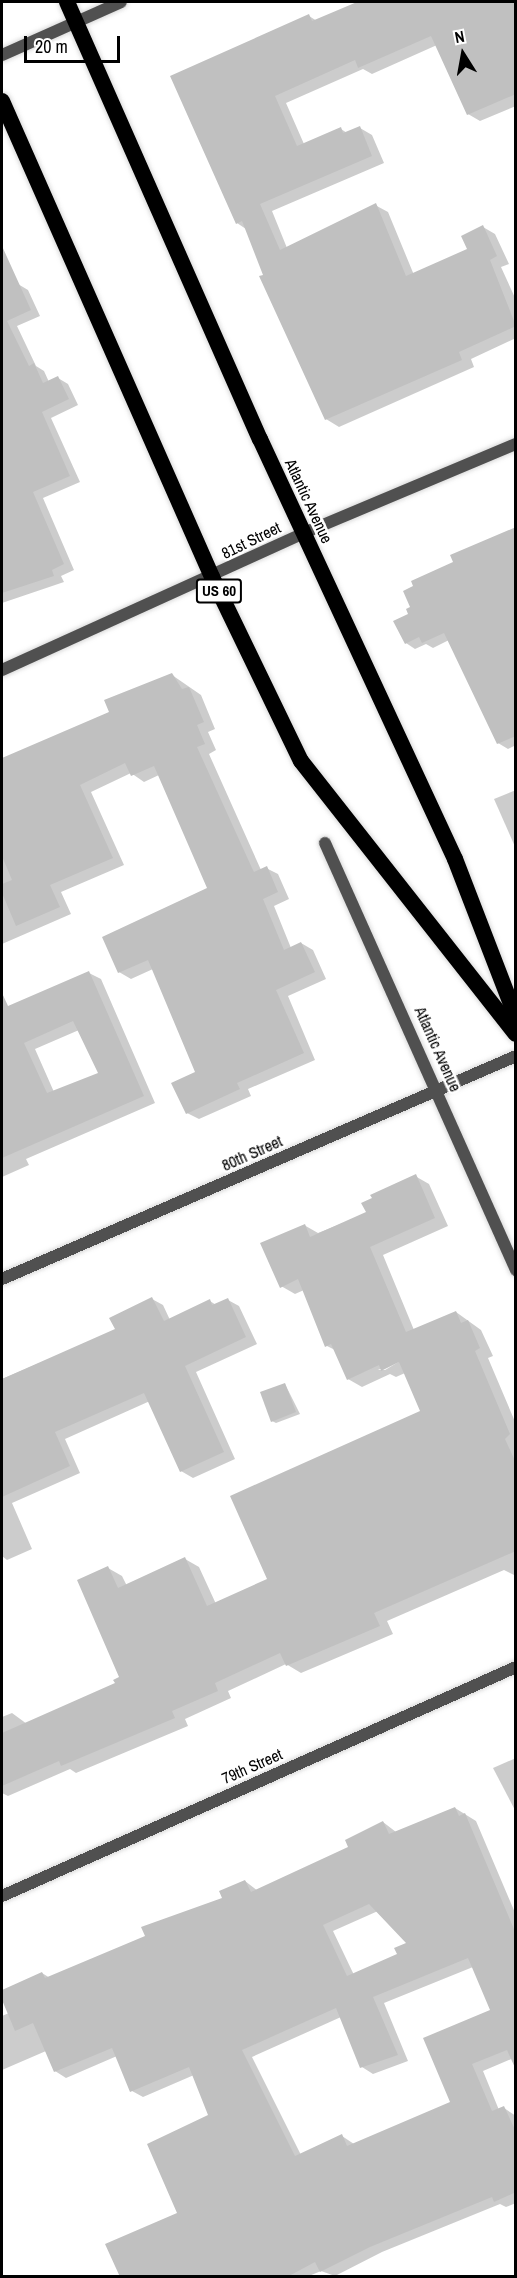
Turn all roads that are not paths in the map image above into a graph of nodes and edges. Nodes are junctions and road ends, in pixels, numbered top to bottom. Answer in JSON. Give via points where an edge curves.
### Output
{"nodes":[{"id":1,"x":67,"y":2,"type":"edge"},
{"id":2,"x":121,"y":2,"type":"edge"},
{"id":3,"x":76,"y":21,"type":"junction"},
{"id":4,"x":2,"y":55,"type":"edge"},
{"id":5,"x":2,"y":101,"type":"edge"},
{"id":6,"x":516,"y":444,"type":"edge"},
{"id":7,"x":304,"y":533,"type":"junction"},
{"id":8,"x":213,"y":577,"type":"junction"},
{"id":9,"x":2,"y":670,"type":"edge"},
{"id":10,"x":325,"y":843,"type":"dead end"},
{"id":11,"x":516,"y":1017,"type":"edge"},
{"id":12,"x":516,"y":1034,"type":"edge"},
{"id":13,"x":516,"y":1056,"type":"edge"},
{"id":14,"x":437,"y":1090,"type":"junction"},
{"id":15,"x":516,"y":1270,"type":"edge"},
{"id":16,"x":2,"y":1279,"type":"edge"},
{"id":17,"x":516,"y":1667,"type":"edge"},
{"id":18,"x":2,"y":1896,"type":"edge"}],
"edges":[{"from":1,"to":3,"type":"highway","name":"Atlantic Avenue"},
{"from":2,"to":3,"type":"street"},
{"from":3,"to":4,"type":"street"},
{"from":3,"to":7,"type":"highway","name":"Atlantic Avenue"},
{"from":5,"to":8,"type":"highway","number":"US 60"},
{"from":6,"to":7,"type":"street","name":"81st Street"},
{"from":7,"to":8,"type":"street","name":"81st Street"},
{"from":7,"to":11,"type":"highway","name":"Atlantic Avenue","via":[[455,859]]},
{"from":8,"to":9,"type":"street","name":"81st Street"},
{"from":8,"to":12,"type":"highway","number":"US 60","via":[[301,761]]},
{"from":10,"to":14,"type":"street","name":"Atlantic Avenue"},
{"from":13,"to":14,"type":"street","name":"80th Street"},
{"from":14,"to":15,"type":"street","name":"Atlantic Avenue"},
{"from":14,"to":16,"type":"street","name":"80th Street"},
{"from":17,"to":18,"type":"street","name":"79th Street"}]}
